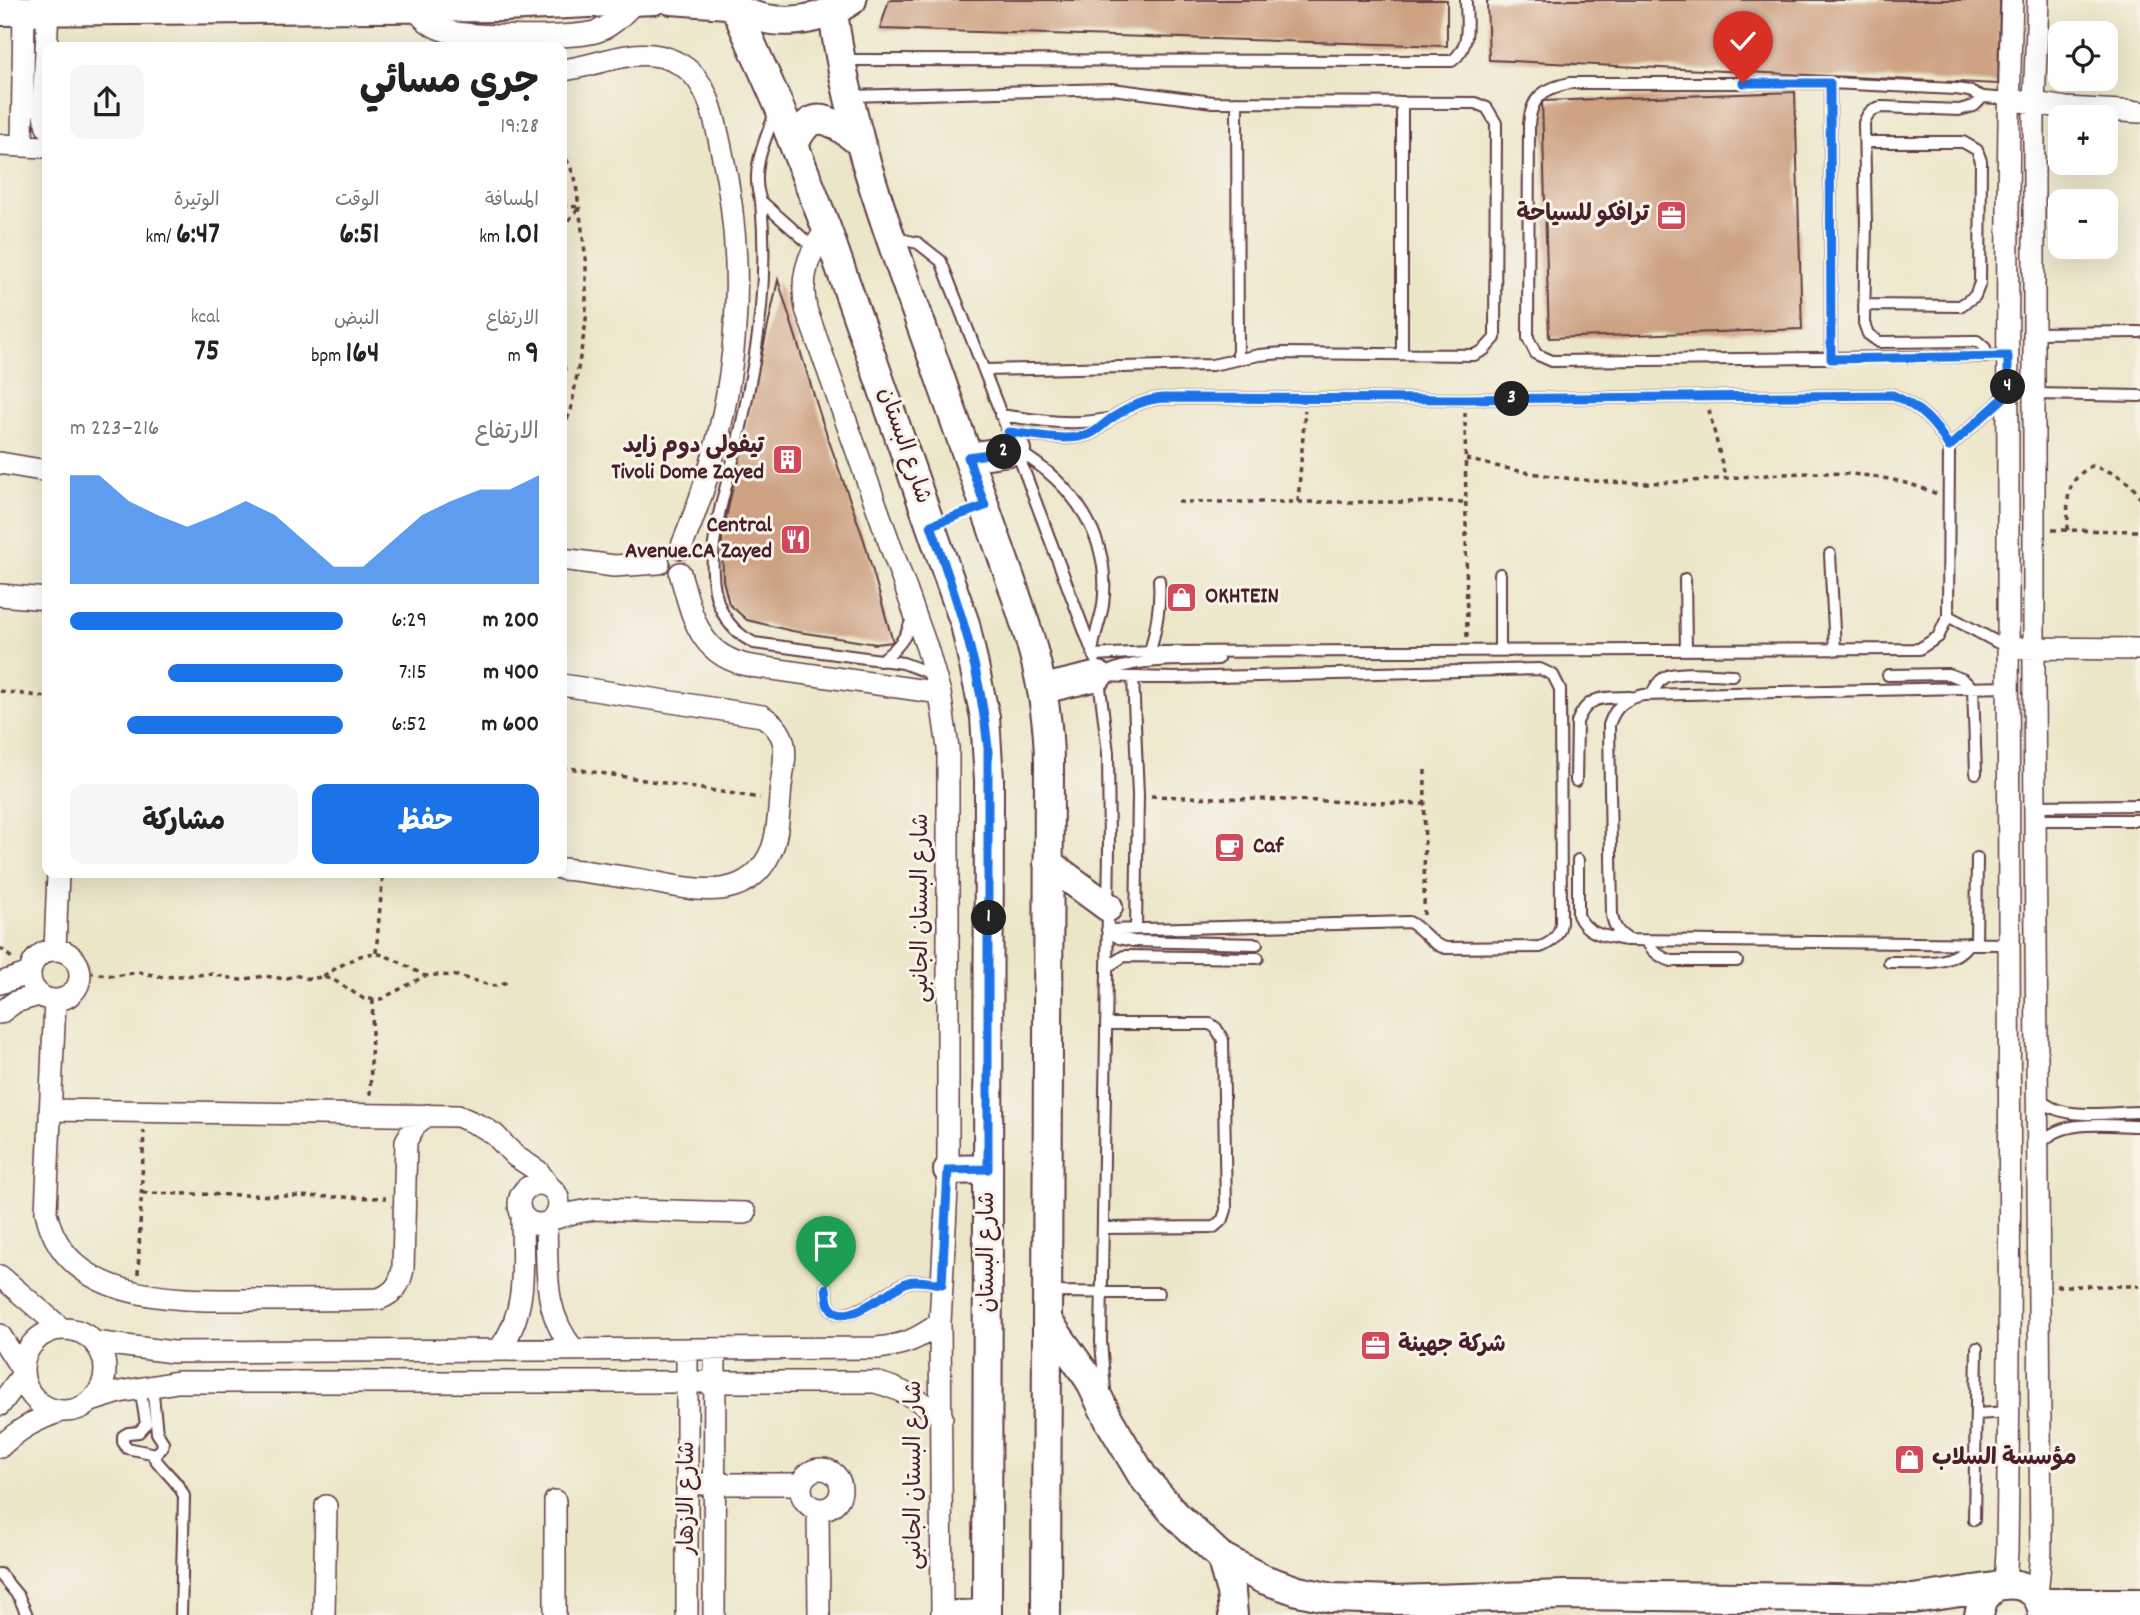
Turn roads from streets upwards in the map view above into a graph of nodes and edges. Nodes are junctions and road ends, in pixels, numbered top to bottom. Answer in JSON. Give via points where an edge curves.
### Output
{"nodes":[{"id":1,"x":636,"y":0,"type":"edge"},
{"id":2,"x":654,"y":0,"type":"edge"},
{"id":3,"x":671,"y":0,"type":"edge"},
{"id":4,"x":2012,"y":0,"type":"edge"},
{"id":5,"x":2038,"y":0,"type":"edge"},
{"id":6,"x":728,"y":4,"type":"edge"},
{"id":7,"x":413,"y":6,"type":"junction"},
{"id":8,"x":843,"y":6,"type":"edge"},
{"id":9,"x":24,"y":11,"type":"edge"},
{"id":10,"x":508,"y":41,"type":"edge"},
{"id":11,"x":530,"y":41,"type":"edge"},
{"id":12,"x":567,"y":69,"type":"edge"},
{"id":13,"x":2009,"y":99,"type":"junction"},
{"id":14,"x":2034,"y":104,"type":"junction"},
{"id":15,"x":42,"y":106,"type":"edge"},
{"id":16,"x":2140,"y":112,"type":"edge"},
{"id":17,"x":859,"y":142,"type":"junction"},
{"id":18,"x":0,"y":145,"type":"edge"},
{"id":19,"x":794,"y":145,"type":"junction"},
{"id":20,"x":22,"y":146,"type":"junction"},
{"id":21,"x":42,"y":147,"type":"edge"},
{"id":22,"x":820,"y":239,"type":"junction"},
{"id":23,"x":2009,"y":333,"type":"junction"},
{"id":24,"x":2034,"y":333,"type":"junction"},
{"id":25,"x":2008,"y":394,"type":"junction"},
{"id":26,"x":2034,"y":394,"type":"junction"},
{"id":27,"x":1012,"y":441,"type":"road end"},
{"id":28,"x":968,"y":457,"type":"junction"},
{"id":29,"x":0,"y":463,"type":"edge"},
{"id":30,"x":42,"y":470,"type":"edge"},
{"id":31,"x":681,"y":548,"type":"junction"},
{"id":32,"x":567,"y":560,"type":"edge"},
{"id":33,"x":659,"y":563,"type":"junction"},
{"id":34,"x":680,"y":573,"type":"junction"},
{"id":35,"x":0,"y":595,"type":"edge"},
{"id":36,"x":42,"y":599,"type":"edge"},
{"id":37,"x":2008,"y":648,"type":"junction"},
{"id":38,"x":2034,"y":648,"type":"junction"},
{"id":39,"x":2140,"y":649,"type":"edge"},
{"id":40,"x":1095,"y":660,"type":"road end"},
{"id":41,"x":938,"y":685,"type":"junction"},
{"id":42,"x":567,"y":686,"type":"edge"},
{"id":43,"x":2008,"y":687,"type":"junction"},
{"id":44,"x":1043,"y":689,"type":"junction"},
{"id":45,"x":2034,"y":689,"type":"junction"},
{"id":46,"x":1048,"y":863,"type":"junction"},
{"id":47,"x":567,"y":870,"type":"edge"},
{"id":48,"x":58,"y":878,"type":"edge"},
{"id":49,"x":1107,"y":918,"type":"road end"},
{"id":50,"x":2008,"y":943,"type":"junction"},
{"id":51,"x":2034,"y":945,"type":"junction"},
{"id":52,"x":55,"y":950,"type":"junction"},
{"id":53,"x":30,"y":973,"type":"junction"},
{"id":54,"x":2008,"y":982,"type":"junction"},
{"id":55,"x":0,"y":983,"type":"edge"},
{"id":56,"x":2035,"y":983,"type":"junction"},
{"id":57,"x":47,"y":998,"type":"junction"},
{"id":58,"x":0,"y":1013,"type":"edge"},
{"id":59,"x":50,"y":1110,"type":"junction"},
{"id":60,"x":375,"y":1115,"type":"junction"},
{"id":61,"x":427,"y":1115,"type":"junction"},
{"id":62,"x":405,"y":1140,"type":"junction"},
{"id":63,"x":515,"y":1156,"type":"junction"},
{"id":64,"x":988,"y":1169,"type":"junction"},
{"id":65,"x":948,"y":1170,"type":"junction"},
{"id":66,"x":551,"y":1188,"type":"junction"},
{"id":67,"x":521,"y":1206,"type":"junction"},
{"id":68,"x":595,"y":1209,"type":"junction"},
{"id":69,"x":745,"y":1213,"type":"dead end"},
{"id":70,"x":549,"y":1221,"type":"junction"},
{"id":71,"x":2040,"y":1260,"type":"junction"},
{"id":72,"x":2011,"y":1261,"type":"junction"},
{"id":73,"x":0,"y":1276,"type":"edge"},
{"id":74,"x":1047,"y":1320,"type":"junction"},
{"id":75,"x":940,"y":1323,"type":"junction"},
{"id":76,"x":62,"y":1329,"type":"junction"},
{"id":77,"x":0,"y":1335,"type":"edge"},
{"id":78,"x":93,"y":1342,"type":"junction"},
{"id":79,"x":687,"y":1349,"type":"junction"},
{"id":80,"x":715,"y":1349,"type":"junction"},
{"id":81,"x":499,"y":1350,"type":"junction"},
{"id":82,"x":574,"y":1350,"type":"junction"},
{"id":83,"x":23,"y":1372,"type":"junction"},
{"id":84,"x":714,"y":1381,"type":"junction"},
{"id":85,"x":687,"y":1382,"type":"junction"},
{"id":86,"x":92,"y":1401,"type":"junction"},
{"id":87,"x":0,"y":1405,"type":"edge"},
{"id":88,"x":61,"y":1412,"type":"junction"},
{"id":89,"x":942,"y":1417,"type":"junction"},
{"id":90,"x":0,"y":1447,"type":"edge"},
{"id":91,"x":687,"y":1483,"type":"junction"},
{"id":92,"x":714,"y":1484,"type":"junction"},
{"id":93,"x":801,"y":1484,"type":"junction"},
{"id":94,"x":555,"y":1501,"type":"dead end"},
{"id":95,"x":326,"y":1506,"type":"dead end"},
{"id":96,"x":818,"y":1509,"type":"junction"},
{"id":97,"x":1220,"y":1557,"type":"junction"},
{"id":98,"x":2000,"y":1585,"type":"junction"},
{"id":99,"x":2140,"y":1603,"type":"edge"},
{"id":100,"x":1566,"y":1605,"type":"edge"},
{"id":101,"x":2041,"y":1605,"type":"edge"},
{"id":102,"x":1710,"y":1606,"type":"edge"},
{"id":103,"x":1926,"y":1606,"type":"edge"},
{"id":104,"x":987,"y":1614,"type":"edge"},
{"id":105,"x":324,"y":1615,"type":"edge"},
{"id":106,"x":555,"y":1615,"type":"edge"},
{"id":107,"x":687,"y":1615,"type":"edge"},
{"id":108,"x":714,"y":1615,"type":"edge"},
{"id":109,"x":819,"y":1615,"type":"edge"},
{"id":110,"x":942,"y":1615,"type":"edge"},
{"id":111,"x":957,"y":1615,"type":"edge"},
{"id":112,"x":1046,"y":1615,"type":"edge"},
{"id":113,"x":1233,"y":1615,"type":"edge"},
{"id":114,"x":1979,"y":1615,"type":"edge"}],
"edges":[{"from":1,"to":2,"type":"street"},
{"from":1,"to":7,"type":"street"},
{"from":1,"to":11,"type":"street","via":[[613,23],[592,33]]},
{"from":3,"to":6,"type":"street"},
{"from":4,"to":13,"type":"street"},
{"from":5,"to":14,"type":"street"},
{"from":6,"to":8,"type":"street","via":[[784,22]]},
{"from":6,"to":19,"type":"street","name":"شارع البستان"},
{"from":7,"to":9,"type":"street"},
{"from":7,"to":10,"type":"street","via":[[422,18],[444,31]]},
{"from":8,"to":17,"type":"street","via":[[840,60]]},
{"from":9,"to":15,"type":"street"},
{"from":9,"to":20,"type":"street"},
{"from":10,"to":11,"type":"street"},
{"from":12,"to":31,"type":"street","via":[[629,55],[670,59],[702,85],[718,134],[735,238],[735,344],[717,449]]},
{"from":13,"to":14,"type":"street"},
{"from":13,"to":23,"type":"street"},
{"from":14,"to":16,"type":"street"},
{"from":14,"to":24,"type":"street"},
{"from":17,"to":19,"type":"street","via":[[829,120],[818,119],[807,124]]},
{"from":17,"to":28,"type":"street"},
{"from":18,"to":20,"type":"street"},
{"from":19,"to":22,"type":"street","name":"شارع البستان"},
{"from":20,"to":21,"type":"street"},
{"from":22,"to":41,"type":"street","name":"شارع البستان الجانبى","via":[[808,260],[803,284],[806,309]]},
{"from":22,"to":64,"type":"street","name":"شارع البستان","via":[[965,624],[980,686],[989,780]]},
{"from":23,"to":24,"type":"street"},
{"from":23,"to":25,"type":"street"},
{"from":24,"to":26,"type":"street"},
{"from":25,"to":26,"type":"street"},
{"from":25,"to":37,"type":"street"},
{"from":26,"to":38,"type":"street"},
{"from":27,"to":28,"type":"street"},
{"from":28,"to":44,"type":"street","via":[[1027,627]]},
{"from":29,"to":30,"type":"street"},
{"from":31,"to":33,"type":"street","via":[[667,547]]},
{"from":31,"to":34,"type":"street","via":[[687,559]]},
{"from":32,"to":33,"type":"street","via":[[614,566]]},
{"from":33,"to":34,"type":"street","via":[[667,573]]},
{"from":34,"to":41,"type":"street","via":[[698,629],[725,658],[751,666]]},
{"from":35,"to":36,"type":"street"},
{"from":37,"to":38,"type":"street"},
{"from":37,"to":43,"type":"street"},
{"from":38,"to":39,"type":"street"},
{"from":38,"to":45,"type":"street"},
{"from":40,"to":44,"type":"street"},
{"from":41,"to":65,"type":"street","name":"شارع البستان الجانبى","via":[[949,775]]},
{"from":42,"to":47,"type":"street","via":[[762,716],[777,727],[785,744],[773,847],[749,877],[714,891]]},
{"from":43,"to":45,"type":"street"},
{"from":43,"to":50,"type":"street"},
{"from":44,"to":46,"type":"street","via":[[1048,741]]},
{"from":45,"to":51,"type":"street"},
{"from":46,"to":49,"type":"street"},
{"from":46,"to":74,"type":"street"},
{"from":48,"to":52,"type":"street"},
{"from":50,"to":51,"type":"street"},
{"from":50,"to":54,"type":"street"},
{"from":51,"to":56,"type":"street"},
{"from":52,"to":53,"type":"street","via":[[37,957]]},
{"from":52,"to":57,"type":"street","via":[[68,954],[79,971],[76,989],[67,997]]},
{"from":53,"to":55,"type":"street"},
{"from":53,"to":57,"type":"street","via":[[33,989]]},
{"from":54,"to":56,"type":"street"},
{"from":54,"to":72,"type":"street"},
{"from":56,"to":71,"type":"street"},
{"from":57,"to":58,"type":"street","via":[[15,1002]]},
{"from":57,"to":59,"type":"street"},
{"from":59,"to":60,"type":"street"},
{"from":59,"to":62,"type":"street","via":[[46,1212],[55,1241],[74,1264],[94,1277],[136,1293],[180,1300],[379,1300],[396,1289],[401,1280]]},
{"from":60,"to":61,"type":"street"},
{"from":60,"to":62,"type":"street"},
{"from":61,"to":62,"type":"street"},
{"from":61,"to":63,"type":"street","via":[[471,1121],[495,1135]]},
{"from":63,"to":66,"type":"street","via":[[531,1165]]},
{"from":63,"to":67,"type":"street","via":[[514,1181]]},
{"from":64,"to":65,"type":"street"},
{"from":64,"to":104,"type":"street","name":"شارع البستان"},
{"from":65,"to":75,"type":"street","name":"شارع البستان الجانبى"},
{"from":66,"to":67,"type":"street","via":[[528,1186]]},
{"from":66,"to":68,"type":"street"},
{"from":66,"to":70,"type":"street","via":[[559,1204]]},
{"from":67,"to":70,"type":"street","via":[[533,1224]]},
{"from":67,"to":81,"type":"street","via":[[521,1300],[512,1332]]},
{"from":68,"to":69,"type":"street"},
{"from":68,"to":70,"type":"street"},
{"from":70,"to":82,"type":"street","via":[[548,1300],[560,1332]]},
{"from":71,"to":72,"type":"street"},
{"from":71,"to":101,"type":"street"},
{"from":72,"to":98,"type":"street","via":[[2007,1552]]},
{"from":73,"to":76,"type":"street"},
{"from":74,"to":97,"type":"street","via":[[1089,1379],[1143,1477]]},
{"from":74,"to":112,"type":"street"},
{"from":75,"to":80,"type":"street","via":[[900,1346]]},
{"from":75,"to":89,"type":"street","name":"شارع البستان الجانبى"},
{"from":76,"to":78,"type":"street","via":[[79,1332]]},
{"from":76,"to":83,"type":"street","via":[[34,1342]]},
{"from":77,"to":83,"type":"street"},
{"from":78,"to":81,"type":"street","via":[[173,1352]]},
{"from":78,"to":86,"type":"street","via":[[105,1371]]},
{"from":79,"to":80,"type":"street"},
{"from":79,"to":82,"type":"street"},
{"from":79,"to":85,"type":"street","name":"شارع الازهار"},
{"from":80,"to":84,"type":"street","name":"شارع الازهار"},
{"from":81,"to":82,"type":"street"},
{"from":83,"to":87,"type":"street"},
{"from":83,"to":88,"type":"street","via":[[35,1400]]},
{"from":84,"to":85,"type":"street"},
{"from":84,"to":89,"type":"street","via":[[875,1381],[922,1401]]},
{"from":84,"to":92,"type":"street","name":"شارع الازهار"},
{"from":85,"to":86,"type":"street","via":[[177,1382]]},
{"from":85,"to":91,"type":"street","name":"شارع الازهار"},
{"from":86,"to":88,"type":"street"},
{"from":88,"to":90,"type":"street","via":[[37,1419]]},
{"from":89,"to":110,"type":"street","name":"شارع البستان الجانبى"},
{"from":91,"to":92,"type":"street"},
{"from":91,"to":107,"type":"street","name":"شارع الازهار"},
{"from":92,"to":93,"type":"street"},
{"from":92,"to":108,"type":"street","name":"شارع الازهار"},
{"from":93,"to":96,"type":"street","via":[[808,1504]]},
{"from":93,"to":96,"type":"street","via":[[815,1469],[834,1473],[840,1482],[837,1502]]},
{"from":94,"to":106,"type":"street"},
{"from":95,"to":105,"type":"street"},
{"from":96,"to":109,"type":"street"},
{"from":97,"to":100,"type":"street","via":[[1263,1579],[1332,1598]]},
{"from":97,"to":113,"type":"street"},
{"from":98,"to":101,"type":"street","via":[[2022,1586]]},
{"from":98,"to":103,"type":"street"},
{"from":98,"to":114,"type":"street","via":[[1983,1600]]},
{"from":99,"to":101,"type":"street"},
{"from":100,"to":102,"type":"street"},
{"from":102,"to":103,"type":"street"},
{"from":104,"to":111,"type":"street"}]}
